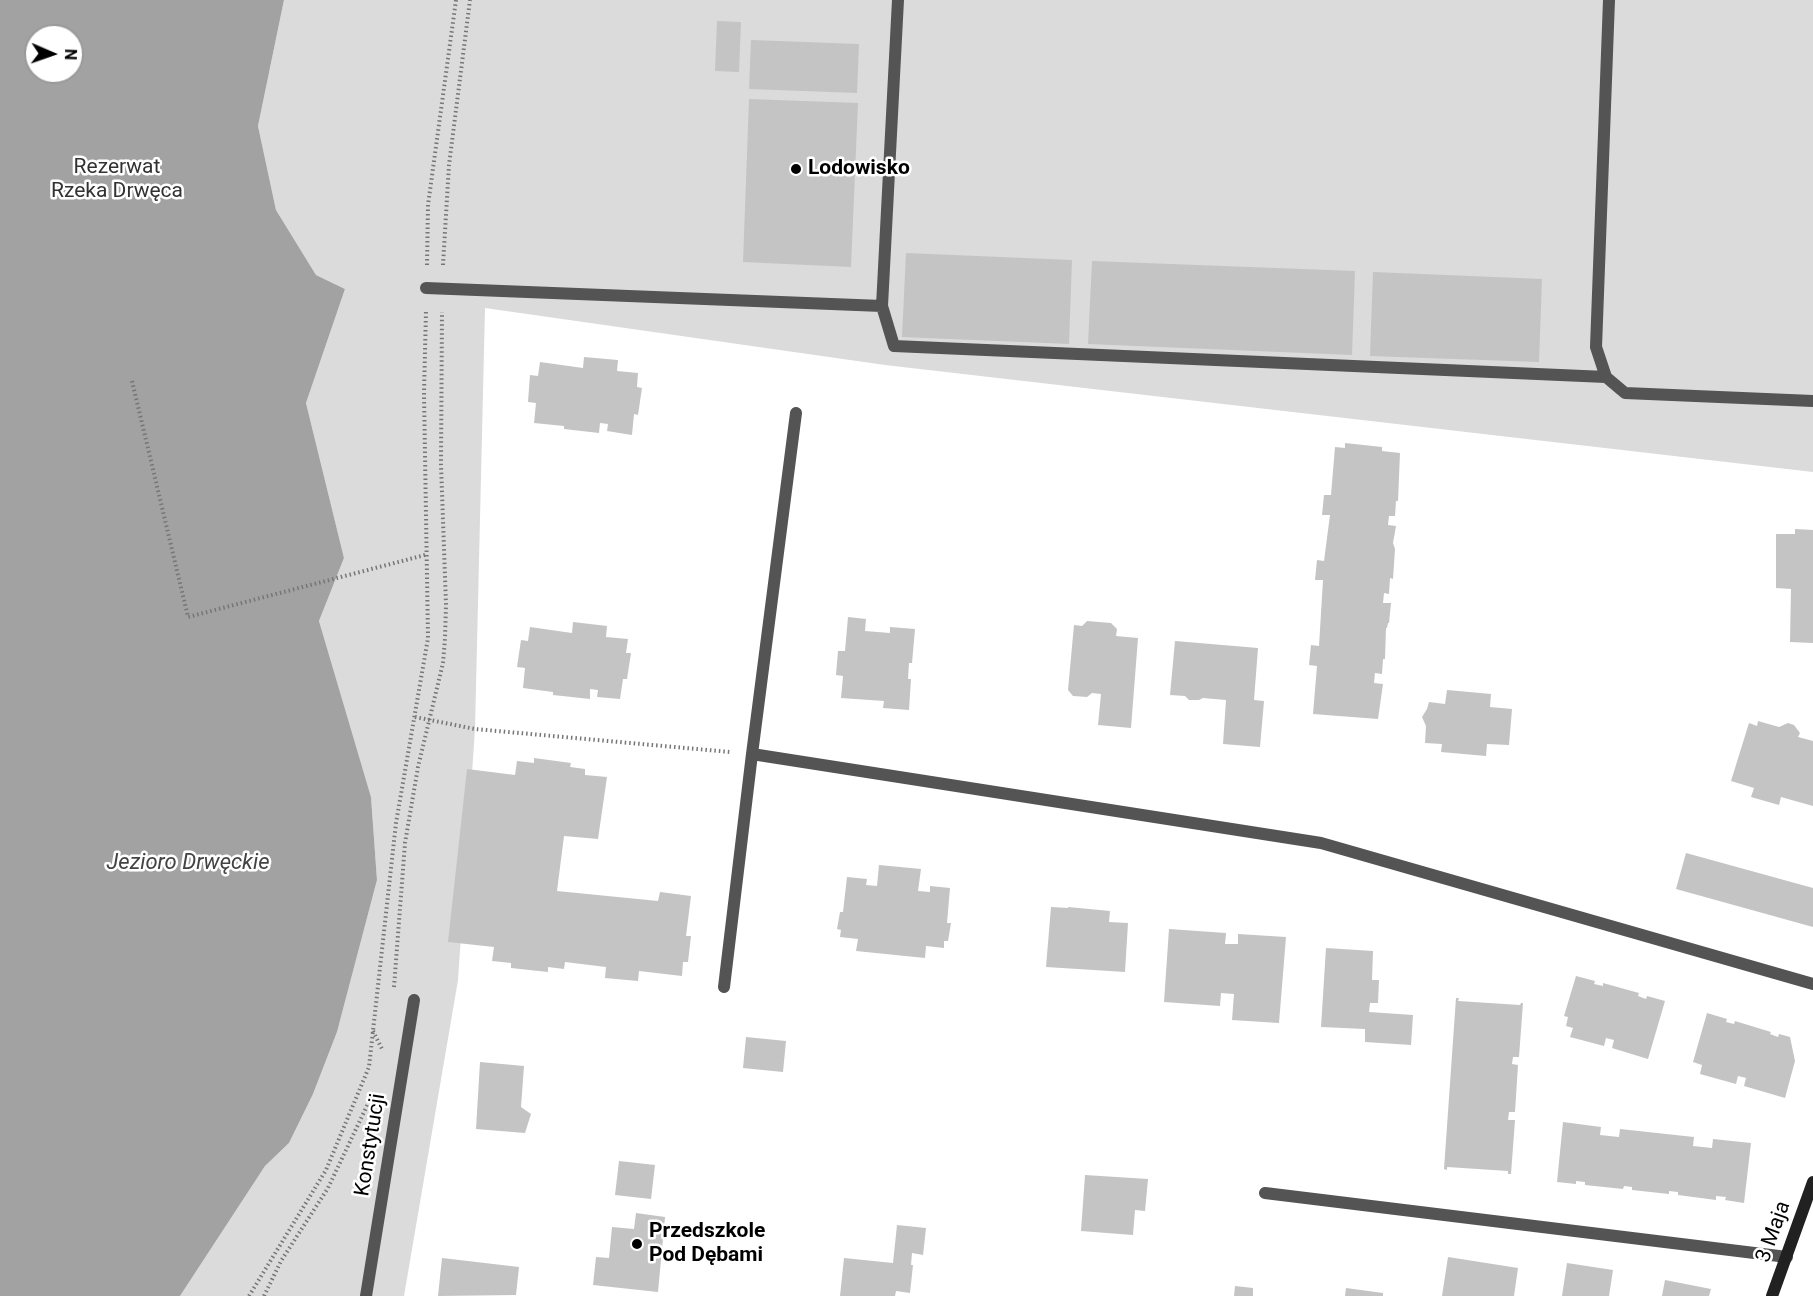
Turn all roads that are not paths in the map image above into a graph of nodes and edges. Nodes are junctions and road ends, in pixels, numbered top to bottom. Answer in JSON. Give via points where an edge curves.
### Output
{"nodes":[{"id":1,"x":898,"y":0,"type":"edge"},
{"id":2,"x":1609,"y":0,"type":"edge"},
{"id":3,"x":426,"y":288,"type":"road end"},
{"id":4,"x":882,"y":306,"type":"junction"},
{"id":5,"x":1606,"y":377,"type":"junction"},
{"id":6,"x":1813,"y":401,"type":"edge"},
{"id":7,"x":796,"y":413,"type":"dead end"},
{"id":8,"x":752,"y":754,"type":"junction"},
{"id":9,"x":1813,"y":984,"type":"edge"},
{"id":10,"x":724,"y":987,"type":"dead end"},
{"id":11,"x":414,"y":1000,"type":"dead end"},
{"id":12,"x":1813,"y":1182,"type":"edge"},
{"id":13,"x":1265,"y":1193,"type":"dead end"},
{"id":14,"x":1787,"y":1257,"type":"junction"},
{"id":15,"x":366,"y":1296,"type":"edge"},
{"id":16,"x":1772,"y":1296,"type":"edge"}],
"edges":[{"from":1,"to":4,"type":"street"},
{"from":2,"to":5,"type":"street","via":[[1596,347]]},
{"from":3,"to":4,"type":"street"},
{"from":4,"to":5,"type":"street","via":[[894,346]]},
{"from":5,"to":6,"type":"street","via":[[1625,393]]},
{"from":7,"to":8,"type":"street"},
{"from":8,"to":9,"type":"street","via":[[1321,843]]},
{"from":8,"to":10,"type":"street"},
{"from":11,"to":15,"type":"street","name":"Konstytucji"},
{"from":12,"to":14,"type":"street","name":"3 Maja"},
{"from":13,"to":14,"type":"street"},
{"from":14,"to":16,"type":"street","name":"3 Maja"}]}
